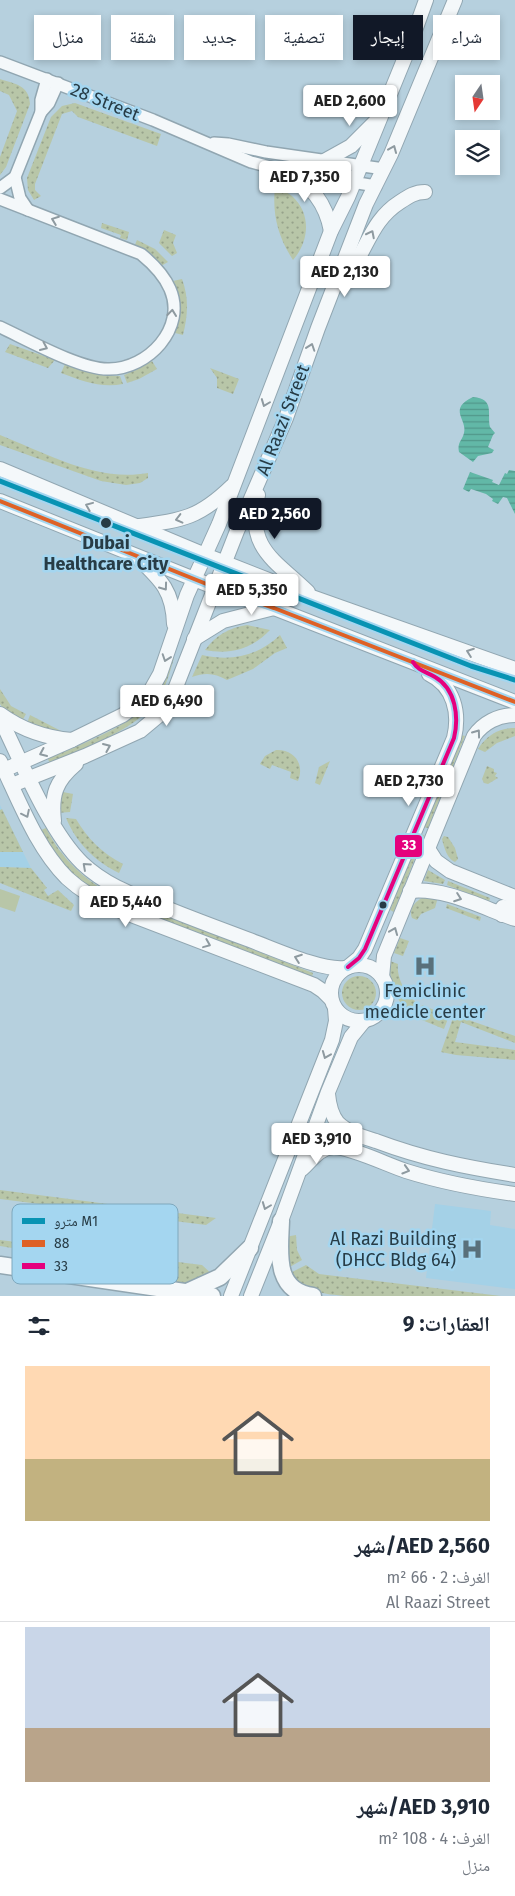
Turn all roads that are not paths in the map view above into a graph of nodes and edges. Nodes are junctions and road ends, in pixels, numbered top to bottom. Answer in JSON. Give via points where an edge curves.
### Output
{"nodes":[{"id":1,"x":426,"y":0,"type":"edge"},
{"id":2,"x":455,"y":0,"type":"edge"},
{"id":3,"x":0,"y":62,"type":"edge"},
{"id":4,"x":52,"y":81,"type":"junction"},
{"id":5,"x":385,"y":104,"type":"junction"},
{"id":6,"x":209,"y":143,"type":"junction"},
{"id":7,"x":324,"y":160,"type":"junction"},
{"id":8,"x":361,"y":165,"type":"junction"},
{"id":9,"x":384,"y":169,"type":"junction"},
{"id":10,"x":286,"y":171,"type":"junction"},
{"id":11,"x":15,"y":177,"type":"junction"},
{"id":12,"x":354,"y":182,"type":"junction"},
{"id":13,"x":376,"y":186,"type":"junction"},
{"id":14,"x":0,"y":188,"type":"edge"},
{"id":15,"x":425,"y":192,"type":"dead end"},
{"id":16,"x":0,"y":200,"type":"edge"},
{"id":17,"x":28,"y":210,"type":"junction"},
{"id":18,"x":331,"y":231,"type":"junction"},
{"id":19,"x":334,"y":288,"type":"junction"},
{"id":20,"x":0,"y":327,"type":"edge"},
{"id":21,"x":0,"y":469,"type":"edge"},
{"id":22,"x":263,"y":472,"type":"junction"},
{"id":23,"x":234,"y":484,"type":"junction"},
{"id":24,"x":0,"y":501,"type":"edge"},
{"id":25,"x":138,"y":526,"type":"junction"},
{"id":26,"x":132,"y":553,"type":"junction"},
{"id":27,"x":205,"y":555,"type":"junction"},
{"id":28,"x":224,"y":562,"type":"junction"},
{"id":29,"x":194,"y":579,"type":"junction"},
{"id":30,"x":214,"y":587,"type":"junction"},
{"id":31,"x":312,"y":596,"type":"junction"},
{"id":32,"x":274,"y":608,"type":"junction"},
{"id":33,"x":175,"y":632,"type":"junction"},
{"id":34,"x":194,"y":638,"type":"junction"},
{"id":35,"x":413,"y":662,"type":"junction"},
{"id":36,"x":515,"y":669,"type":"edge"},
{"id":37,"x":515,"y":702,"type":"edge"},
{"id":38,"x":0,"y":714,"type":"edge"},
{"id":39,"x":515,"y":715,"type":"edge"},
{"id":40,"x":0,"y":718,"type":"edge"},
{"id":41,"x":72,"y":740,"type":"junction"},
{"id":42,"x":85,"y":756,"type":"junction"},
{"id":43,"x":22,"y":763,"type":"junction"},
{"id":44,"x":2,"y":765,"type":"edge"},
{"id":45,"x":29,"y":778,"type":"junction"},
{"id":46,"x":12,"y":785,"type":"junction"},
{"id":47,"x":54,"y":824,"type":"junction"},
{"id":48,"x":427,"y":847,"type":"junction"},
{"id":49,"x":410,"y":891,"type":"junction"},
{"id":50,"x":515,"y":897,"type":"edge"},
{"id":51,"x":511,"y":914,"type":"edge"},
{"id":52,"x":346,"y":968,"type":"junction"},
{"id":53,"x":382,"y":977,"type":"junction"},
{"id":54,"x":333,"y":1004,"type":"junction"},
{"id":55,"x":364,"y":1021,"type":"junction"},
{"id":56,"x":328,"y":1092,"type":"junction"},
{"id":57,"x":300,"y":1171,"type":"junction"},
{"id":58,"x":515,"y":1175,"type":"edge"},
{"id":59,"x":515,"y":1182,"type":"edge"},
{"id":60,"x":457,"y":1184,"type":"junction"},
{"id":61,"x":515,"y":1194,"type":"edge"},
{"id":62,"x":281,"y":1222,"type":"junction"},
{"id":63,"x":250,"y":1248,"type":"junction"},
{"id":64,"x":127,"y":1284,"type":"edge"},
{"id":65,"x":185,"y":1293,"type":"junction"},
{"id":66,"x":212,"y":1296,"type":"edge"},
{"id":67,"x":231,"y":1296,"type":"edge"},
{"id":68,"x":251,"y":1296,"type":"edge"},
{"id":69,"x":313,"y":1296,"type":"edge"}],
"edges":[{"from":1,"to":5,"type":"street","name":"Al Raazi Street"},
{"from":9,"to":2,"type":"street","name":"Al Raazi Street","one_way":true},
{"from":3,"to":4,"type":"street","name":"28 Street"},
{"from":4,"to":6,"type":"street","name":"28 Street"},
{"from":4,"to":11,"type":"street","via":[[49,103],[41,112]]},
{"from":5,"to":7,"type":"street","via":[[374,123],[355,143]]},
{"from":5,"to":8,"type":"street","name":"Al Raazi Street"},
{"from":6,"to":7,"type":"street","name":"28 Street"},
{"from":6,"to":10,"type":"street","name":"28 Street","via":[[237,157]]},
{"from":7,"to":8,"type":"street","name":"28 Street"},
{"from":8,"to":9,"type":"street","name":"28 Street"},
{"from":8,"to":12,"type":"street","name":"Al Raazi Street"},
{"from":9,"to":13,"type":"street","name":"Al Raazi Street"},
{"from":10,"to":12,"type":"street","name":"28 Street"},
{"from":10,"to":18,"type":"street","via":[[316,194],[327,213]]},
{"from":11,"to":14,"type":"street"},
{"from":11,"to":17,"type":"street","via":[[20,198]]},
{"from":12,"to":13,"type":"street","name":"28 Street"},
{"from":12,"to":18,"type":"street","name":"Al Raazi Street"},
{"from":13,"to":19,"type":"street","name":"Al Raazi Street"},
{"from":19,"to":15,"type":"street","one_way":true,"via":[[351,270],[374,227],[387,211],[410,195]]},
{"from":16,"to":17,"type":"street"},
{"from":20,"to":17,"type":"street","one_way":true,"via":[[79,363],[109,369],[142,360],[161,343],[170,326],[173,303],[170,288],[153,263],[130,249]]},
{"from":18,"to":23,"type":"street","name":"Al Raazi Street","one_way":true},
{"from":22,"to":19,"type":"street","name":"Al Raazi Street","one_way":true},
{"from":25,"to":21,"type":"street","one_way":true},
{"from":22,"to":28,"type":"street","name":"Al Raazi Street"},
{"from":22,"to":31,"type":"street","via":[[255,516],[256,532],[274,563]]},
{"from":23,"to":25,"type":"street","one_way":true,"via":[[207,508],[190,516]]},
{"from":23,"to":27,"type":"street","name":"Al Raazi Street"},
{"from":24,"to":26,"type":"street"},
{"from":25,"to":27,"type":"street"},
{"from":26,"to":29,"type":"street"},
{"from":26,"to":33,"type":"street","one_way":true,"via":[[166,589],[172,604]]},
{"from":27,"to":28,"type":"street"},
{"from":27,"to":29,"type":"street","name":"Al Raazi Street"},
{"from":28,"to":30,"type":"street","name":"Al Raazi Street"},
{"from":28,"to":31,"type":"street"},
{"from":29,"to":30,"type":"street"},
{"from":29,"to":33,"type":"street","name":"Al Raazi Street"},
{"from":30,"to":32,"type":"street"},
{"from":30,"to":34,"type":"street","name":"Al Raazi Street"},
{"from":36,"to":31,"type":"street","one_way":true},
{"from":32,"to":34,"type":"street","via":[[223,621]]},
{"from":32,"to":35,"type":"street"},
{"from":33,"to":41,"type":"street","name":"Al Raazi Street","one_way":true,"via":[[160,674],[139,703],[123,715]]},
{"from":42,"to":34,"type":"street","name":"Al Raazi Street","one_way":true,"via":[[140,731],[158,716],[172,697]]},
{"from":35,"to":37,"type":"street"},
{"from":35,"to":52,"type":"street","via":[[417,668],[441,682],[452,698],[456,714],[454,738],[365,949]]},
{"from":38,"to":41,"type":"street","via":[[42,735]]},
{"from":48,"to":39,"type":"street","one_way":true,"via":[[474,736],[492,720]]},
{"from":40,"to":43,"type":"street"},
{"from":41,"to":43,"type":"street","name":"Al Raazi Street","one_way":true},
{"from":42,"to":45,"type":"street","name":"Al Raazi Street"},
{"from":42,"to":47,"type":"street","via":[[55,788],[52,804]]},
{"from":43,"to":44,"type":"street","name":"Al Raazi Street"},
{"from":43,"to":45,"type":"street"},
{"from":44,"to":46,"type":"street"},
{"from":45,"to":46,"type":"street","name":"Al Raazi Street"},
{"from":45,"to":47,"type":"street"},
{"from":46,"to":54,"type":"street","one_way":true,"via":[[47,854],[84,892],[113,908],[314,986],[328,995]]},
{"from":52,"to":47,"type":"street","one_way":true,"via":[[321,966],[124,891],[101,879],[83,864]]},
{"from":48,"to":49,"type":"street"},
{"from":48,"to":50,"type":"street","via":[[436,861],[450,871]]},
{"from":49,"to":51,"type":"street","one_way":true,"via":[[442,893]]},
{"from":53,"to":49,"type":"street","one_way":true,"via":[[384,956]]},
{"from":52,"to":53,"type":"street","via":[[367,966]]},
{"from":52,"to":54,"type":"street","via":[[338,974],[330,990]]},
{"from":53,"to":55,"type":"street","via":[[387,992],[384,1006],[376,1016]]},
{"from":54,"to":55,"type":"street","via":[[347,1019]]},
{"from":54,"to":63,"type":"street","one_way":true,"via":[[336,1021],[332,1040]]},
{"from":55,"to":56,"type":"street","via":[[351,1037]]},
{"from":56,"to":57,"type":"street"},
{"from":56,"to":58,"type":"street","via":[[332,1114],[343,1127],[360,1135],[437,1161]]},
{"from":57,"to":60,"type":"street","one_way":true,"via":[[323,1150],[335,1147]]},
{"from":57,"to":62,"type":"street"},
{"from":59,"to":60,"type":"street","via":[[463,1175]]},
{"from":60,"to":61,"type":"street"},
{"from":62,"to":68,"type":"street"},
{"from":62,"to":69,"type":"main road","via":[[282,1274],[294,1289]]},
{"from":63,"to":65,"type":"main road","via":[[220,1277]]},
{"from":63,"to":67,"type":"street"},
{"from":64,"to":65,"type":"main road"},
{"from":65,"to":66,"type":"main road"}]}
